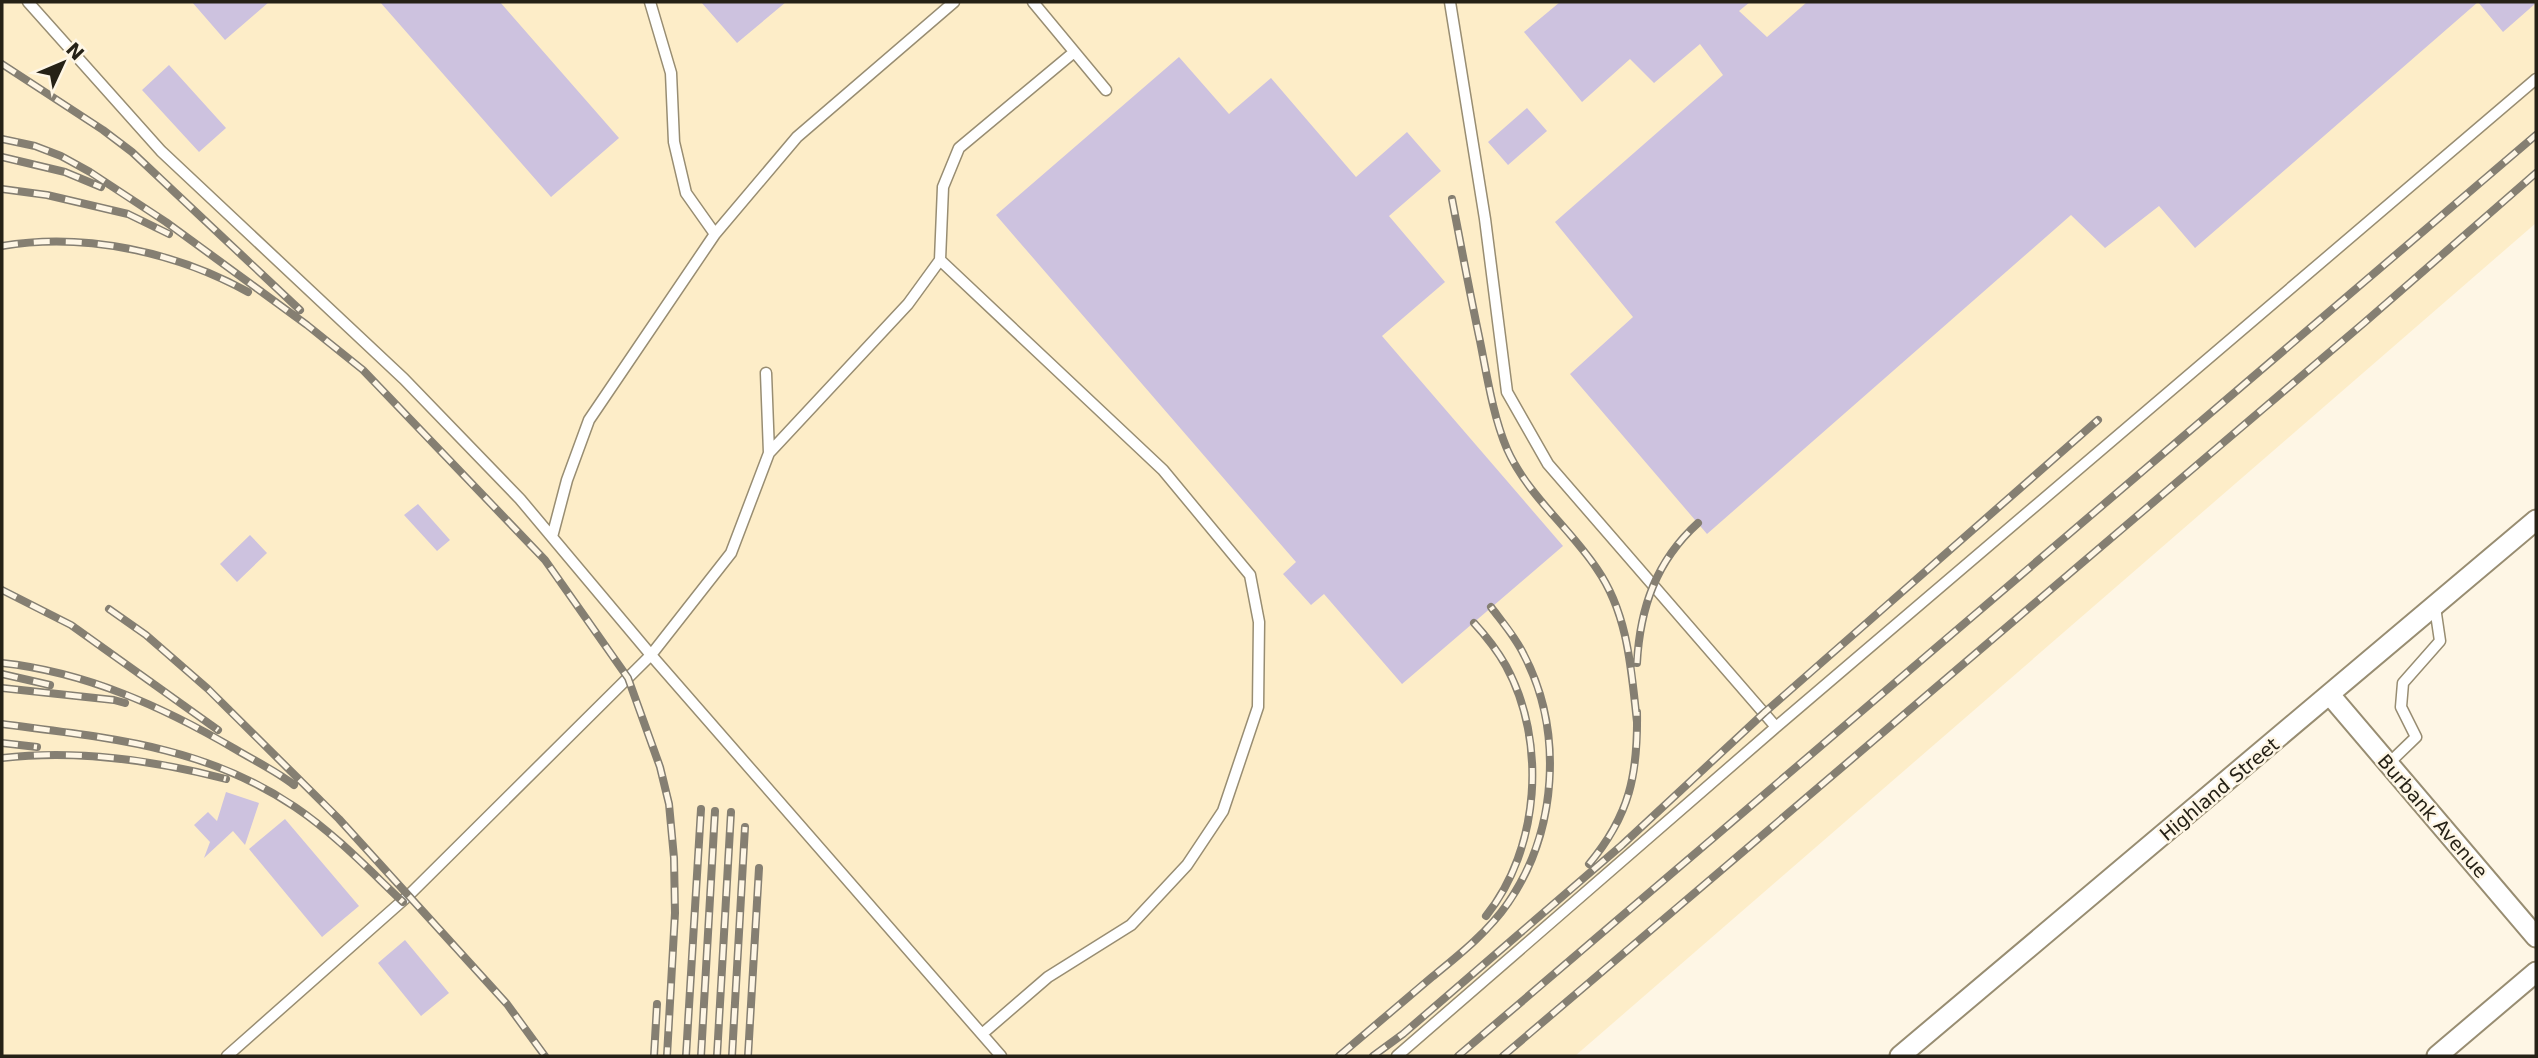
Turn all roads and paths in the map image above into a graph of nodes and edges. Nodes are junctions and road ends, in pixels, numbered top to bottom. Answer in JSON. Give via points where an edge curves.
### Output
{"nodes":[{"id":1,"x":28,"y":2,"type":"edge"},
{"id":2,"x":650,"y":2,"type":"edge"},
{"id":3,"x":954,"y":2,"type":"edge"},
{"id":4,"x":1033,"y":2,"type":"edge"},
{"id":5,"x":1450,"y":2,"type":"edge"},
{"id":6,"x":1073,"y":53,"type":"junction"},
{"id":7,"x":2536,"y":79,"type":"edge"},
{"id":8,"x":1106,"y":90,"type":"dead end"},
{"id":9,"x":715,"y":234,"type":"junction"},
{"id":10,"x":940,"y":260,"type":"junction"},
{"id":11,"x":766,"y":373,"type":"dead end"},
{"id":12,"x":769,"y":453,"type":"junction"},
{"id":13,"x":2536,"y":520,"type":"edge"},
{"id":14,"x":552,"y":537,"type":"junction"},
{"id":15,"x":2435,"y":606,"type":"junction"},
{"id":16,"x":651,"y":655,"type":"junction"},
{"id":17,"x":2330,"y":695,"type":"junction"},
{"id":18,"x":1776,"y":727,"type":"junction"},
{"id":19,"x":2388,"y":764,"type":"junction"},
{"id":20,"x":2536,"y":936,"type":"edge"},
{"id":21,"x":2536,"y":972,"type":"edge"},
{"id":22,"x":982,"y":1034,"type":"junction"},
{"id":23,"x":227,"y":1056,"type":"edge"},
{"id":24,"x":1001,"y":1056,"type":"edge"},
{"id":25,"x":1397,"y":1056,"type":"edge"},
{"id":26,"x":1900,"y":1056,"type":"edge"},
{"id":27,"x":2437,"y":1056,"type":"edge"}],
"edges":[{"from":1,"to":14,"type":"lane","via":[[161,151],[404,379]]},
{"from":2,"to":9,"type":"lane","via":[[671,73],[674,142],[686,193]]},
{"from":3,"to":9,"type":"lane","via":[[797,137]]},
{"from":4,"to":6,"type":"lane"},
{"from":5,"to":18,"type":"lane","via":[[1507,392],[1548,464]]},
{"from":6,"to":8,"type":"lane"},
{"from":6,"to":10,"type":"lane","via":[[959,148],[943,187]]},
{"from":7,"to":18,"type":"lane"},
{"from":9,"to":14,"type":"lane","via":[[589,420]]},
{"from":10,"to":12,"type":"lane","via":[[908,304]]},
{"from":10,"to":22,"type":"lane","via":[[1163,470],[1250,575],[1259,622],[1258,707],[1223,811],[1187,865],[1131,925],[1048,977]]},
{"from":11,"to":12,"type":"lane"},
{"from":12,"to":16,"type":"lane","via":[[731,553]]},
{"from":13,"to":15,"type":"street","name":"Highland Street"},
{"from":14,"to":16,"type":"lane"},
{"from":15,"to":17,"type":"street","name":"Highland Street"},
{"from":15,"to":19,"type":"lane","via":[[2440,641],[2403,683],[2401,707],[2416,737]]},
{"from":16,"to":22,"type":"lane"},
{"from":16,"to":23,"type":"lane","via":[[409,895]]},
{"from":17,"to":19,"type":"street","name":"Burbank Avenue"},
{"from":17,"to":26,"type":"street","name":"Highland Street"},
{"from":18,"to":25,"type":"lane"},
{"from":19,"to":20,"type":"street","name":"Burbank Avenue"},
{"from":21,"to":27,"type":"street"},
{"from":22,"to":24,"type":"lane"}]}
